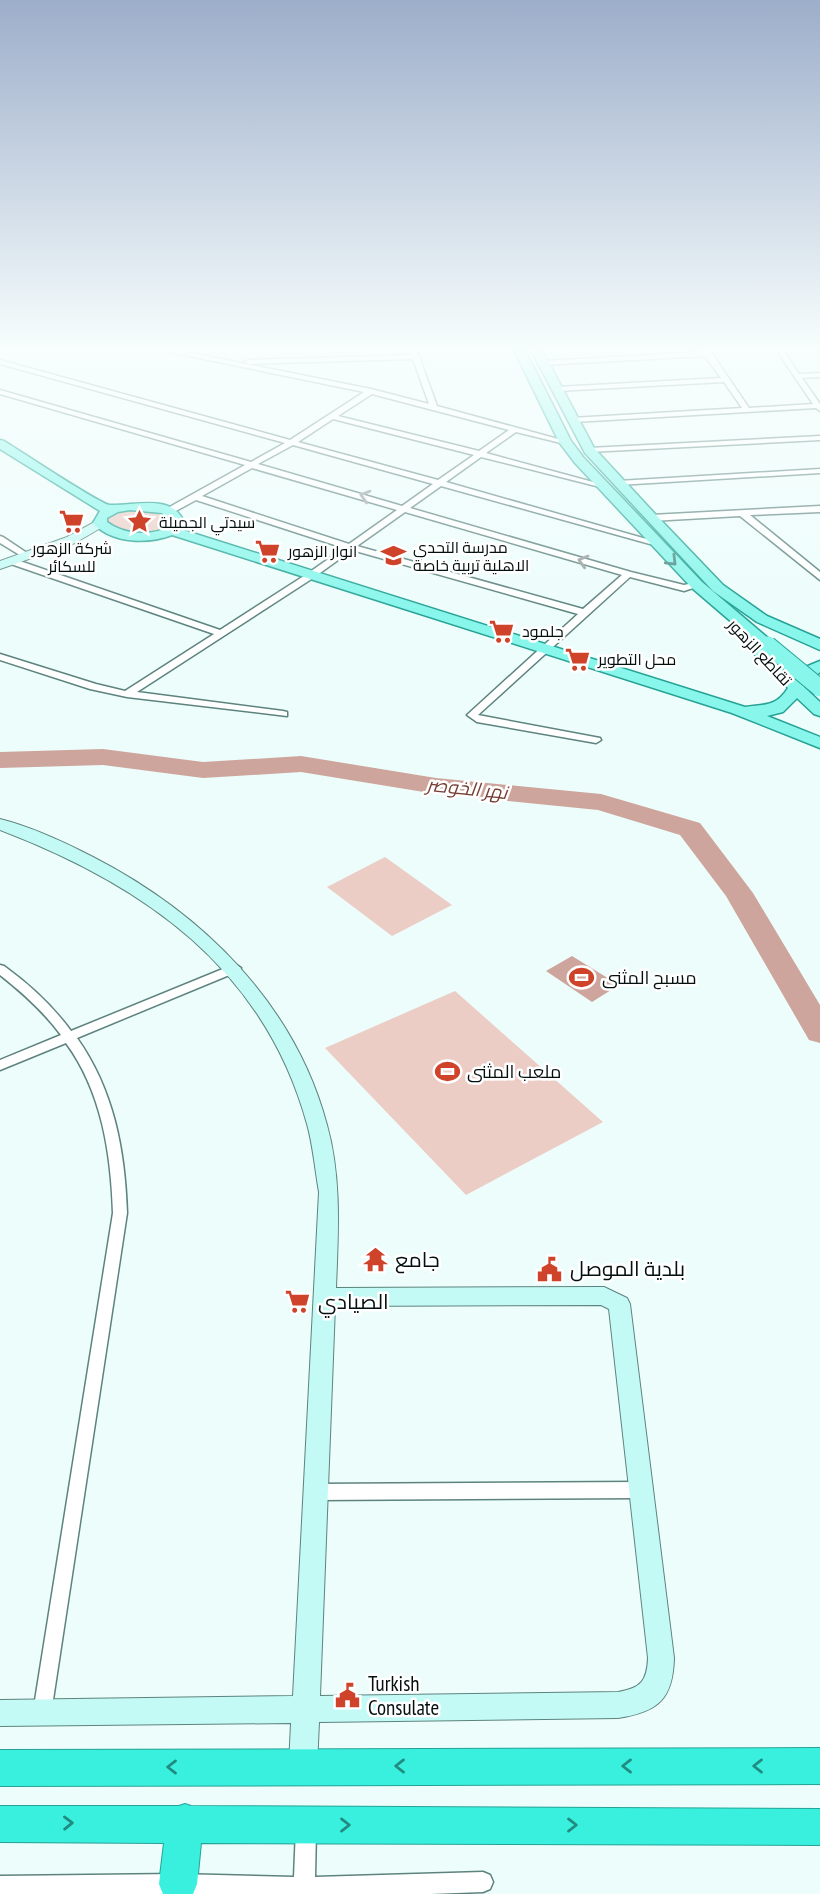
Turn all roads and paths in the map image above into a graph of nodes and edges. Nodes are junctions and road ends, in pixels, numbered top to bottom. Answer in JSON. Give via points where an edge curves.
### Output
{"nodes":[{"id":1,"x":157,"y":436,"type":"edge"},
{"id":2,"x":262,"y":436,"type":"edge"},
{"id":3,"x":300,"y":436,"type":"edge"},
{"id":4,"x":411,"y":436,"type":"edge"},
{"id":5,"x":505,"y":436,"type":"edge"},
{"id":6,"x":543,"y":436,"type":"edge"},
{"id":7,"x":562,"y":436,"type":"edge"},
{"id":8,"x":582,"y":436,"type":"edge"},
{"id":9,"x":820,"y":438,"type":"edge"},
{"id":10,"x":565,"y":442,"type":"junction"},
{"id":11,"x":0,"y":444,"type":"edge"},
{"id":12,"x":289,"y":444,"type":"junction"},
{"id":13,"x":589,"y":450,"type":"junction"},
{"id":14,"x":480,"y":454,"type":"junction"},
{"id":15,"x":254,"y":464,"type":"junction"},
{"id":16,"x":820,"y":471,"type":"edge"},
{"id":17,"x":440,"y":482,"type":"junction"},
{"id":18,"x":618,"y":483,"type":"junction"},
{"id":19,"x":600,"y":485,"type":"junction"},
{"id":20,"x":195,"y":497,"type":"junction"},
{"id":21,"x":405,"y":508,"type":"junction"},
{"id":22,"x":820,"y":509,"type":"edge"},
{"id":23,"x":107,"y":510,"type":"junction"},
{"id":24,"x":169,"y":511,"type":"junction"},
{"id":25,"x":741,"y":512,"type":"junction"},
{"id":26,"x":651,"y":518,"type":"junction"},
{"id":27,"x":100,"y":523,"type":"junction"},
{"id":28,"x":173,"y":531,"type":"junction"},
{"id":29,"x":119,"y":533,"type":"junction"},
{"id":30,"x":0,"y":539,"type":"edge"},
{"id":31,"x":71,"y":540,"type":"junction"},
{"id":32,"x":653,"y":542,"type":"junction"},
{"id":33,"x":350,"y":547,"type":"junction"},
{"id":34,"x":26,"y":555,"type":"junction"},
{"id":35,"x":5,"y":563,"type":"edge"},
{"id":36,"x":628,"y":574,"type":"junction"},
{"id":37,"x":310,"y":576,"type":"junction"},
{"id":38,"x":820,"y":577,"type":"edge"},
{"id":39,"x":705,"y":588,"type":"junction"},
{"id":40,"x":586,"y":613,"type":"junction"},
{"id":41,"x":221,"y":633,"type":"junction"},
{"id":42,"x":775,"y":644,"type":"junction"},
{"id":43,"x":820,"y":645,"type":"edge"},
{"id":44,"x":545,"y":649,"type":"junction"},
{"id":45,"x":820,"y":656,"type":"edge"},
{"id":46,"x":0,"y":657,"type":"edge"},
{"id":47,"x":769,"y":663,"type":"junction"},
{"id":48,"x":820,"y":668,"type":"edge"},
{"id":49,"x":820,"y":688,"type":"edge"},
{"id":50,"x":796,"y":690,"type":"junction"},
{"id":51,"x":127,"y":694,"type":"junction"},
{"id":52,"x":738,"y":710,"type":"junction"},
{"id":53,"x":820,"y":711,"type":"edge"},
{"id":54,"x":283,"y":714,"type":"dead end"},
{"id":55,"x":596,"y":740,"type":"dead end"},
{"id":56,"x":820,"y":743,"type":"edge"},
{"id":57,"x":0,"y":824,"type":"edge"},
{"id":58,"x":235,"y":968,"type":"junction"},
{"id":59,"x":0,"y":969,"type":"edge"},
{"id":60,"x":69,"y":1036,"type":"junction"},
{"id":61,"x":0,"y":1065,"type":"edge"},
{"id":62,"x":326,"y":1297,"type":"junction"},
{"id":63,"x":639,"y":1490,"type":"junction"},
{"id":64,"x":316,"y":1492,"type":"junction"},
{"id":65,"x":306,"y":1711,"type":"junction"},
{"id":66,"x":0,"y":1713,"type":"edge"},
{"id":67,"x":42,"y":1713,"type":"junction"},
{"id":68,"x":303,"y":1766,"type":"junction"},
{"id":69,"x":820,"y":1766,"type":"edge"},
{"id":70,"x":0,"y":1768,"type":"edge"},
{"id":71,"x":185,"y":1822,"type":"junction"},
{"id":72,"x":0,"y":1824,"type":"edge"},
{"id":73,"x":306,"y":1825,"type":"junction"},
{"id":74,"x":820,"y":1827,"type":"edge"},
{"id":75,"x":482,"y":1882,"type":"dead end"},
{"id":76,"x":178,"y":1884,"type":"junction"},
{"id":77,"x":0,"y":1886,"type":"edge"},
{"id":78,"x":305,"y":1891,"type":"edge"}],
"edges":[{"from":1,"to":15,"type":"street"},
{"from":2,"to":12,"type":"street"},
{"from":3,"to":12,"type":"street"},
{"from":4,"to":14,"type":"street"},
{"from":5,"to":14,"type":"street"},
{"from":6,"to":10,"type":"street"},
{"from":7,"to":10,"type":"main road"},
{"from":8,"to":13,"type":"main road"},
{"from":9,"to":13,"type":"street"},
{"from":10,"to":19,"type":"main road"},
{"from":11,"to":23,"type":"main road"},
{"from":12,"to":15,"type":"street"},
{"from":12,"to":17,"type":"street"},
{"from":13,"to":18,"type":"main road"},
{"from":14,"to":17,"type":"street"},
{"from":14,"to":19,"type":"street"},
{"from":15,"to":20,"type":"street"},
{"from":21,"to":15,"type":"street","one_way":true},
{"from":16,"to":18,"type":"street"},
{"from":17,"to":21,"type":"street"},
{"from":17,"to":32,"type":"street"},
{"from":18,"to":26,"type":"main road"},
{"from":19,"to":32,"type":"main road"},
{"from":20,"to":24,"type":"street"},
{"from":20,"to":33,"type":"street"},
{"from":21,"to":33,"type":"street"},
{"from":36,"to":21,"type":"street","one_way":true},
{"from":22,"to":25,"type":"street"},
{"from":23,"to":24,"type":"main road","via":[[130,506]]},
{"from":23,"to":27,"type":"main road"},
{"from":24,"to":28,"type":"main road","via":[[180,523]]},
{"from":25,"to":26,"type":"street"},
{"from":25,"to":38,"type":"street"},
{"from":26,"to":39,"type":"main road"},
{"from":27,"to":29,"type":"main road"},
{"from":27,"to":31,"type":"street"},
{"from":28,"to":29,"type":"main road"},
{"from":28,"to":37,"type":"main road"},
{"from":29,"to":31,"type":"street"},
{"from":30,"to":34,"type":"street"},
{"from":31,"to":34,"type":"street"},
{"from":32,"to":39,"type":"main road","one_way":true},
{"from":33,"to":37,"type":"street"},
{"from":33,"to":40,"type":"street"},
{"from":34,"to":35,"type":"street"},
{"from":35,"to":41,"type":"street"},
{"from":36,"to":39,"type":"street"},
{"from":36,"to":40,"type":"street"},
{"from":37,"to":41,"type":"street"},
{"from":37,"to":44,"type":"main road"},
{"from":39,"to":42,"type":"main road"},
{"from":39,"to":43,"type":"main road"},
{"from":39,"to":47,"type":"main road","name":"تقاطع الزهور"},
{"from":40,"to":44,"type":"street"},
{"from":41,"to":51,"type":"street"},
{"from":42,"to":48,"type":"main road"},
{"from":42,"to":49,"type":"main road","bridge":true},
{"from":44,"to":52,"type":"main road"},
{"from":44,"to":55,"type":"street","via":[[472,715]]},
{"from":45,"to":47,"type":"main road","via":[[798,665]]},
{"from":46,"to":51,"type":"street"},
{"from":47,"to":50,"type":"main road","name":"تقاطع الزهور"},
{"from":48,"to":50,"type":"main road","via":[[803,675]]},
{"from":50,"to":52,"type":"main road","via":[[779,708]]},
{"from":50,"to":53,"type":"main road","name":"تقاطع الزهور"},
{"from":51,"to":54,"type":"street"},
{"from":52,"to":56,"type":"main road"},
{"from":57,"to":58,"type":"street","via":[[112,873],[180,920]]},
{"from":58,"to":60,"type":"street"},
{"from":58,"to":62,"type":"street","via":[[267,1010],[294,1059],[322,1138],[329,1192]]},
{"from":59,"to":60,"type":"street","via":[[41,1003]]},
{"from":60,"to":61,"type":"street"},
{"from":60,"to":67,"type":"street","via":[[92,1072],[108,1112],[119,1157],[120,1213]]},
{"from":62,"to":63,"type":"street","via":[[604,1296],[615,1300],[620,1309]]},
{"from":62,"to":64,"type":"street"},
{"from":63,"to":64,"type":"street"},
{"from":63,"to":65,"type":"street","via":[[661,1658],[661,1678],[653,1694],[618,1705]]},
{"from":64,"to":65,"type":"street"},
{"from":65,"to":67,"type":"street"},
{"from":65,"to":68,"type":"street"},
{"from":66,"to":67,"type":"street"},
{"from":69,"to":68,"type":"highway","one_way":true},
{"from":68,"to":70,"type":"highway","one_way":true},
{"from":72,"to":71,"type":"highway","one_way":true},
{"from":71,"to":73,"type":"highway"},
{"from":71,"to":76,"type":"highway"},
{"from":73,"to":74,"type":"highway","one_way":true},
{"from":73,"to":78,"type":"street"},
{"from":75,"to":78,"type":"street"},
{"from":76,"to":77,"type":"street"},
{"from":76,"to":78,"type":"street"}]}
